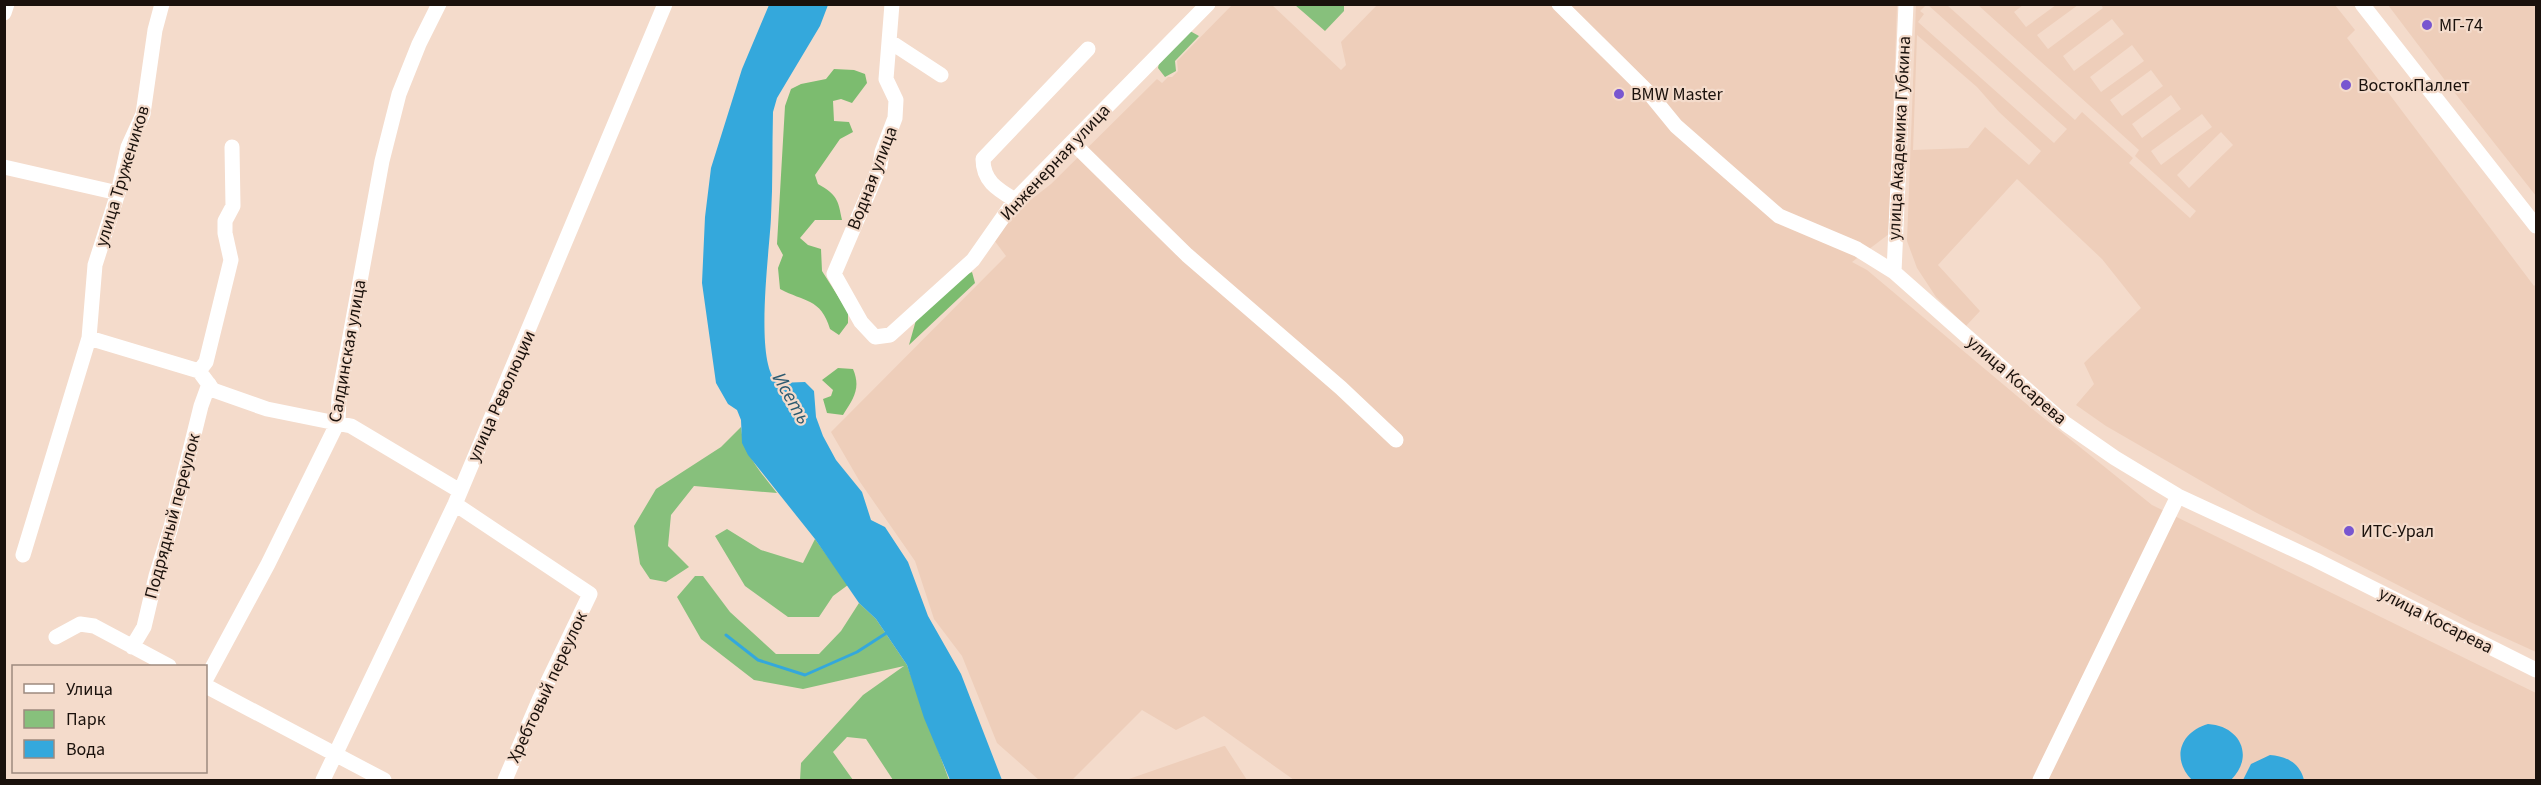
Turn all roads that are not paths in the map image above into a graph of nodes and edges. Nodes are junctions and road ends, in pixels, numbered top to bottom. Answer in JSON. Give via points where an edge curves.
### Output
{"nodes":[{"id":1,"x":7,"y":4,"type":"edge"},
{"id":2,"x":162,"y":4,"type":"edge"},
{"id":3,"x":439,"y":4,"type":"edge"},
{"id":4,"x":665,"y":4,"type":"edge"},
{"id":5,"x":892,"y":4,"type":"edge"},
{"id":6,"x":1208,"y":4,"type":"edge"},
{"id":7,"x":1559,"y":4,"type":"edge"},
{"id":8,"x":1906,"y":4,"type":"edge"},
{"id":9,"x":2362,"y":4,"type":"edge"},
{"id":10,"x":4,"y":13,"type":"edge"},
{"id":11,"x":889,"y":41,"type":"junction"},
{"id":12,"x":1088,"y":49,"type":"dead end"},
{"id":13,"x":940,"y":75,"type":"dead end"},
{"id":14,"x":1072,"y":142,"type":"junction"},
{"id":15,"x":232,"y":147,"type":"dead end"},
{"id":16,"x":4,"y":167,"type":"edge"},
{"id":17,"x":118,"y":193,"type":"junction"},
{"id":18,"x":1015,"y":200,"type":"junction"},
{"id":19,"x":2536,"y":226,"type":"edge"},
{"id":20,"x":1894,"y":272,"type":"junction"},
{"id":21,"x":875,"y":337,"type":"joint"},
{"id":22,"x":89,"y":338,"type":"junction"},
{"id":23,"x":198,"y":371,"type":"junction"},
{"id":24,"x":208,"y":384,"type":"junction"},
{"id":25,"x":338,"y":422,"type":"junction"},
{"id":26,"x":1396,"y":440,"type":"dead end"},
{"id":27,"x":2178,"y":496,"type":"junction"},
{"id":28,"x":458,"y":497,"type":"junction"},
{"id":29,"x":23,"y":555,"type":"dead end"},
{"id":30,"x":56,"y":638,"type":"dead end"},
{"id":31,"x":132,"y":646,"type":"junction"},
{"id":32,"x":167,"y":665,"type":"edge"},
{"id":33,"x":2536,"y":670,"type":"edge"},
{"id":34,"x":207,"y":677,"type":"edge"},
{"id":35,"x":207,"y":687,"type":"edge"},
{"id":36,"x":335,"y":753,"type":"junction"},
{"id":37,"x":323,"y":780,"type":"edge"},
{"id":38,"x":384,"y":780,"type":"edge"},
{"id":39,"x":505,"y":780,"type":"edge"},
{"id":40,"x":2040,"y":780,"type":"edge"}],
"edges":[{"from":1,"to":10,"type":"street"},
{"from":2,"to":17,"type":"street","name":"улица Тружеников","via":[[143,114],[128,147]]},
{"from":3,"to":25,"type":"street","name":"Салдинская улица","via":[[399,94],[382,161],[341,384]]},
{"from":4,"to":28,"type":"street","name":"улица Революции"},
{"from":5,"to":11,"type":"street","name":"Водная улица"},
{"from":6,"to":14,"type":"street","name":"Инженерная улица"},
{"from":7,"to":20,"type":"street","name":"улица Косарева","via":[[1649,93],[1676,126],[1779,216],[1857,249]]},
{"from":8,"to":20,"type":"street","name":"улица Академика Губкина"},
{"from":9,"to":19,"type":"street"},
{"from":11,"to":13,"type":"street"},
{"from":11,"to":21,"type":"street","name":"Водная улица","via":[[886,79],[896,100],[895,118],[880,166],[834,274],[861,322]]},
{"from":12,"to":18,"type":"street","via":[[983,159],[983,172],[995,188]]},
{"from":14,"to":18,"type":"street","name":"Инженерная улица"},
{"from":14,"to":26,"type":"street","via":[[1187,255]]},
{"from":15,"to":23,"type":"street","via":[[233,206],[225,221],[231,260],[206,362]]},
{"from":16,"to":17,"type":"street"},
{"from":17,"to":22,"type":"street","name":"улица Тружеников","via":[[94,265]]},
{"from":18,"to":21,"type":"street","name":"Инженерная улица","via":[[973,260],[890,335]]},
{"from":20,"to":27,"type":"street","name":"улица Косарева","via":[[2066,423]]},
{"from":22,"to":23,"type":"street"},
{"from":22,"to":29,"type":"street","name":"улица Тружеников"},
{"from":23,"to":24,"type":"street"},
{"from":24,"to":25,"type":"street","via":[[213,390],[267,409]]},
{"from":24,"to":31,"type":"street","name":"Подрядный переулок","via":[[144,627]]},
{"from":25,"to":28,"type":"street","via":[[351,426]]},
{"from":25,"to":34,"type":"street","name":"Салдинская улица"},
{"from":27,"to":33,"type":"street","name":"улица Косарева"},
{"from":27,"to":40,"type":"street"},
{"from":28,"to":36,"type":"street","name":"улица Революции"},
{"from":28,"to":39,"type":"street","name":"Хребтовый переулок","via":[[590,594]]},
{"from":30,"to":31,"type":"street","via":[[80,624],[94,626]]},
{"from":31,"to":32,"type":"street"},
{"from":35,"to":36,"type":"street"},
{"from":36,"to":37,"type":"street","name":"улица Революции"},
{"from":36,"to":38,"type":"street"}]}
